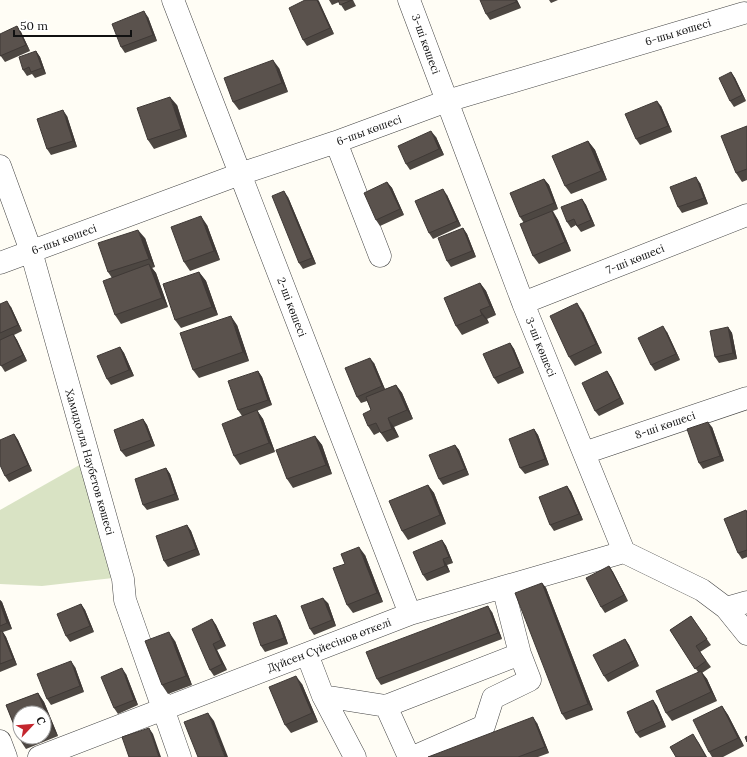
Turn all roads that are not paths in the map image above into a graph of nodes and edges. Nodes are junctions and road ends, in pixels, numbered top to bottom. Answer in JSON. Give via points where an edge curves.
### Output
{"nodes":[{"id":1,"x":173,"y":0,"type":"edge"},
{"id":2,"x":409,"y":0,"type":"edge"},
{"id":3,"x":744,"y":12,"type":"dead end"},
{"id":4,"x":447,"y":101,"type":"junction"},
{"id":5,"x":336,"y":142,"type":"junction"},
{"id":6,"x":0,"y":166,"type":"edge"},
{"id":7,"x":240,"y":174,"type":"junction"},
{"id":8,"x":747,"y":215,"type":"edge"},
{"id":9,"x":30,"y":251,"type":"junction"},
{"id":10,"x":380,"y":256,"type":"dead end"},
{"id":11,"x":0,"y":263,"type":"edge"},
{"id":12,"x":523,"y":303,"type":"junction"},
{"id":13,"x":747,"y":398,"type":"edge"},
{"id":14,"x":584,"y":453,"type":"junction"},
{"id":15,"x":624,"y":552,"type":"junction"},
{"id":16,"x":503,"y":587,"type":"junction"},
{"id":17,"x":747,"y":602,"type":"edge"},
{"id":18,"x":726,"y":608,"type":"junction"},
{"id":19,"x":410,"y":614,"type":"junction"},
{"id":20,"x":747,"y":634,"type":"edge"},
{"id":21,"x":307,"y":654,"type":"junction"},
{"id":22,"x":520,"y":654,"type":"junction"},
{"id":23,"x":324,"y":696,"type":"junction"},
{"id":24,"x":386,"y":706,"type":"junction"},
{"id":25,"x":162,"y":710,"type":"junction"},
{"id":26,"x":0,"y":741,"type":"edge"},
{"id":27,"x":6,"y":757,"type":"edge"},
{"id":28,"x":39,"y":757,"type":"edge"},
{"id":29,"x":180,"y":757,"type":"edge"},
{"id":30,"x":355,"y":757,"type":"edge"},
{"id":31,"x":409,"y":757,"type":"edge"},
{"id":32,"x":413,"y":757,"type":"edge"}],
"edges":[{"from":1,"to":7,"type":"street","name":"2-ші көшесі"},
{"from":2,"to":4,"type":"street","name":"3-ші көшесі"},
{"from":3,"to":4,"type":"street","name":"6-шы көшесі"},
{"from":4,"to":5,"type":"street","name":"6-шы көшесі"},
{"from":4,"to":12,"type":"street","name":"3-ші көшесі"},
{"from":5,"to":7,"type":"street","name":"6-шы көшесі"},
{"from":5,"to":10,"type":"street"},
{"from":6,"to":9,"type":"street","name":"Хамидолла Наубетов көшесі"},
{"from":7,"to":9,"type":"street","name":"6-шы көшесі"},
{"from":7,"to":19,"type":"street","name":"2-ші көшесі"},
{"from":8,"to":12,"type":"street","name":"7-ші көшесі"},
{"from":9,"to":11,"type":"street","name":"6-шы көшесі"},
{"from":9,"to":25,"type":"street","name":"Хамидолла Наубетов көшесі","via":[[123,579],[125,600]]},
{"from":12,"to":14,"type":"street","name":"3-ші көшесі"},
{"from":13,"to":14,"type":"street","name":"8-ші көшесі"},
{"from":14,"to":15,"type":"street","name":"3-ші көшесі"},
{"from":15,"to":16,"type":"street","name":"Дүйсен Сүйесінов өткелі"},
{"from":15,"to":18,"type":"street","via":[[702,590]]},
{"from":16,"to":19,"type":"street","name":"Дүйсен Сүйесінов өткелі"},
{"from":16,"to":22,"type":"street"},
{"from":17,"to":18,"type":"street"},
{"from":18,"to":20,"type":"street"},
{"from":19,"to":21,"type":"street","name":"Дүйсен Сүйесінов өткелі"},
{"from":21,"to":23,"type":"street"},
{"from":21,"to":25,"type":"street","name":"Дүйсен Сүйесінов өткелі"},
{"from":22,"to":24,"type":"street"},
{"from":22,"to":32,"type":"street","via":[[530,680],[493,698],[484,726]]},
{"from":23,"to":24,"type":"street"},
{"from":23,"to":30,"type":"street"},
{"from":24,"to":31,"type":"street"},
{"from":25,"to":28,"type":"street","name":"Дүйсен Сүйесінов өткелі"},
{"from":25,"to":29,"type":"street","name":"Хамидолла Наубетов көшесі"},
{"from":26,"to":27,"type":"street"}]}
